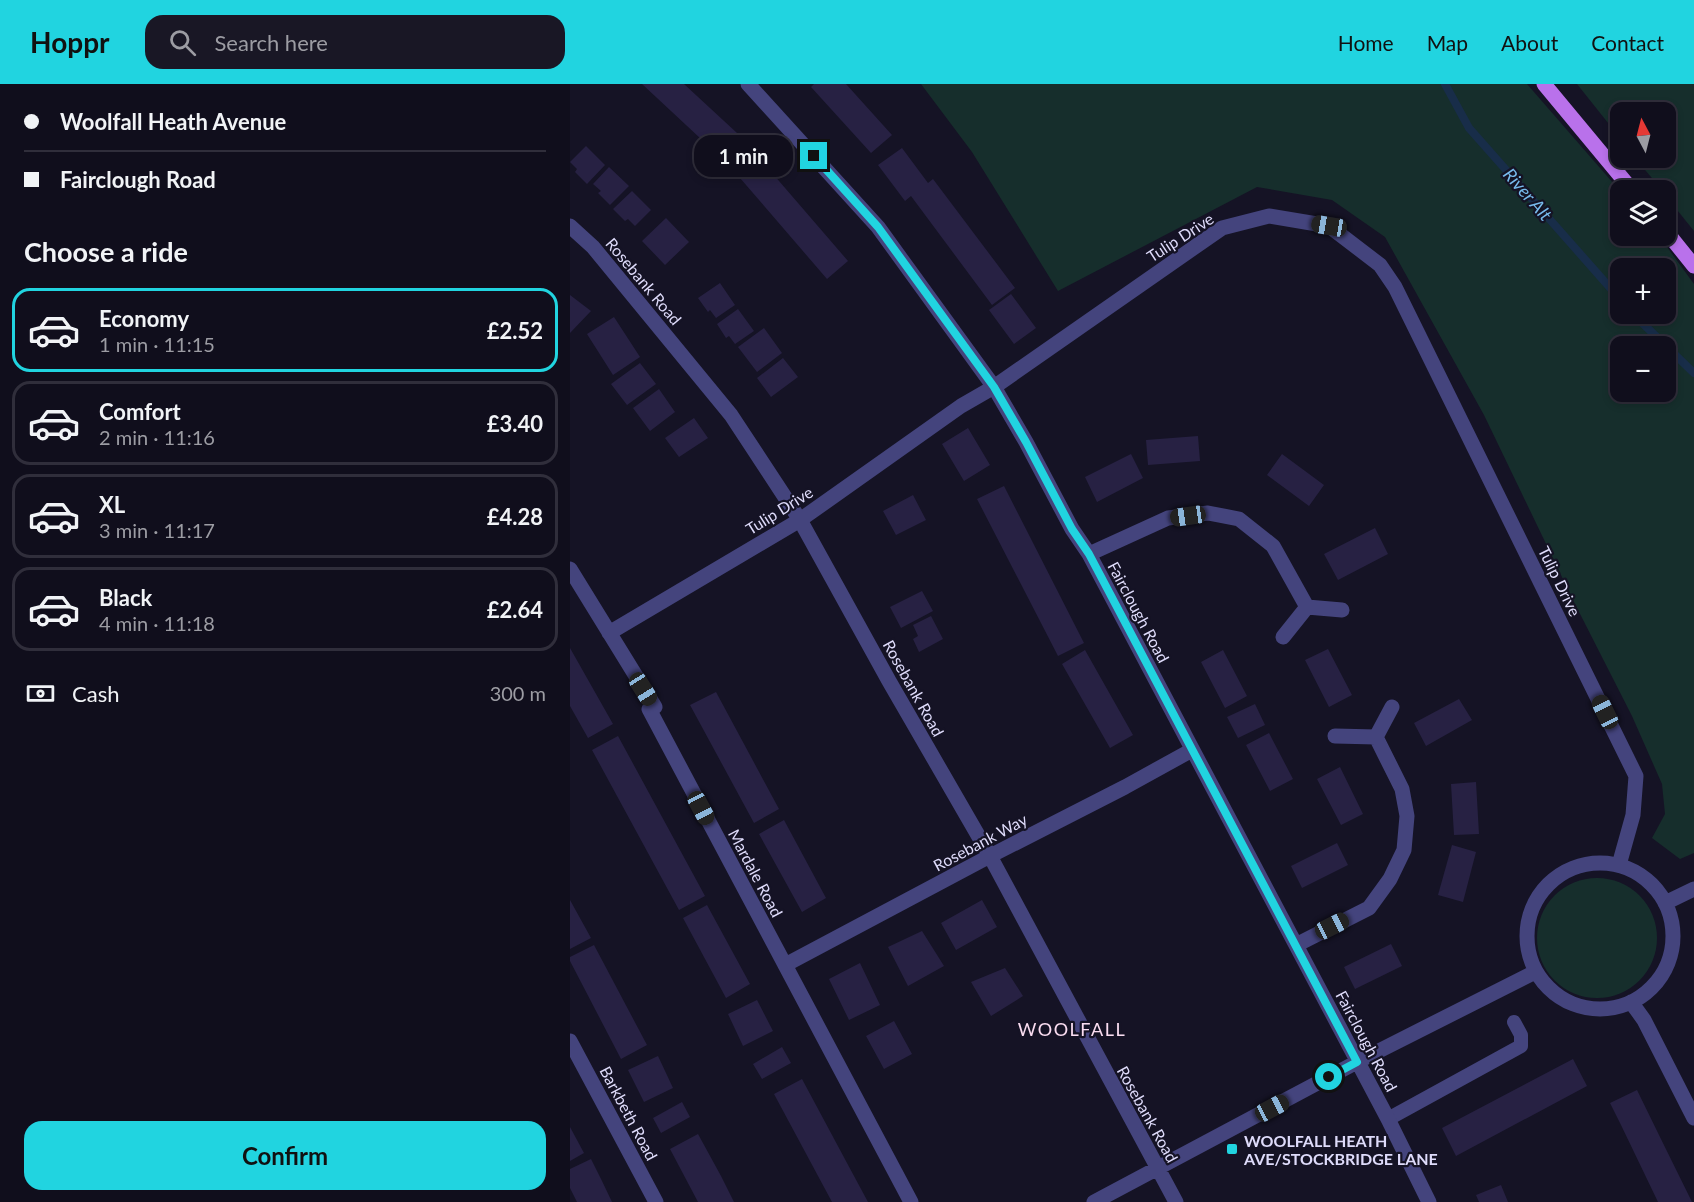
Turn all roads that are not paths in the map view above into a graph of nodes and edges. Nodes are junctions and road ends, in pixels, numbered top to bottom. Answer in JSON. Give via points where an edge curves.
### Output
{"nodes":[{"id":1,"x":748,"y":84,"type":"edge"},
{"id":2,"x":1544,"y":84,"type":"edge"},
{"id":3,"x":1624,"y":180,"type":"edge"},
{"id":4,"x":570,"y":225,"type":"edge"},
{"id":5,"x":1676,"y":244,"type":"edge"},
{"id":6,"x":1694,"y":267,"type":"edge"},
{"id":7,"x":994,"y":387,"type":"junction"},
{"id":8,"x":800,"y":520,"type":"junction"},
{"id":9,"x":1089,"y":554,"type":"junction"},
{"id":10,"x":570,"y":569,"type":"edge"},
{"id":11,"x":1307,"y":608,"type":"junction"},
{"id":12,"x":1342,"y":610,"type":"dead end"},
{"id":13,"x":609,"y":633,"type":"junction"},
{"id":14,"x":1283,"y":638,"type":"dead end"},
{"id":15,"x":1392,"y":707,"type":"dead end"},
{"id":16,"x":1335,"y":736,"type":"dead end"},
{"id":17,"x":1376,"y":737,"type":"junction"},
{"id":18,"x":1192,"y":750,"type":"junction"},
{"id":19,"x":990,"y":856,"type":"junction"},
{"id":20,"x":1619,"y":865,"type":"junction"},
{"id":21,"x":1694,"y":889,"type":"edge"},
{"id":22,"x":1665,"y":903,"type":"junction"},
{"id":23,"x":1296,"y":945,"type":"junction"},
{"id":24,"x":785,"y":965,"type":"junction"},
{"id":25,"x":1535,"y":972,"type":"junction"},
{"id":26,"x":1631,"y":1002,"type":"junction"},
{"id":27,"x":1514,"y":1022,"type":"dead end"},
{"id":28,"x":570,"y":1041,"type":"edge"},
{"id":29,"x":1357,"y":1062,"type":"junction"},
{"id":30,"x":1694,"y":1118,"type":"edge"},
{"id":31,"x":1389,"y":1119,"type":"junction"},
{"id":32,"x":1158,"y":1170,"type":"junction"},
{"id":33,"x":656,"y":1202,"type":"edge"},
{"id":34,"x":911,"y":1202,"type":"edge"},
{"id":35,"x":1094,"y":1202,"type":"edge"},
{"id":36,"x":1176,"y":1202,"type":"edge"},
{"id":37,"x":1429,"y":1202,"type":"edge"}],
"edges":[{"from":1,"to":7,"type":"street","name":"Fairclough Road","via":[[878,227]]},
{"from":2,"to":3,"type":"main road"},
{"from":4,"to":8,"type":"street","name":"Rosebank Road","via":[[594,247],[731,415]]},
{"from":5,"to":6,"type":"main road"},
{"from":7,"to":8,"type":"street","name":"Tulip Drive"},
{"from":7,"to":9,"type":"street","name":"Fairclough Road"},
{"from":7,"to":20,"type":"street","name":"Tulip Drive","via":[[1222,228],[1269,216],[1329,226],[1380,265],[1395,287],[1636,776],[1633,815]]},
{"from":8,"to":13,"type":"street","name":"Tulip Drive"},
{"from":8,"to":19,"type":"street","name":"Rosebank Road"},
{"from":9,"to":11,"type":"street","via":[[1168,518],[1208,513],[1239,519],[1273,546]]},
{"from":9,"to":18,"type":"street","name":"Fairclough Road"},
{"from":10,"to":13,"type":"street","name":"Mardale Road"},
{"from":11,"to":12,"type":"street"},
{"from":11,"to":14,"type":"street"},
{"from":13,"to":24,"type":"street","name":"Mardale Road","via":[[655,707],[649,709]]},
{"from":15,"to":17,"type":"street"},
{"from":16,"to":17,"type":"street"},
{"from":17,"to":23,"type":"street","via":[[1402,789],[1407,816],[1404,850],[1369,908]]},
{"from":18,"to":19,"type":"street","name":"Rosebank Way"},
{"from":18,"to":23,"type":"street","name":"Fairclough Road"},
{"from":19,"to":24,"type":"street","name":"Rosebank Way"},
{"from":19,"to":32,"type":"street","name":"Rosebank Road"},
{"from":20,"to":22,"type":"street","via":[[1641,875]]},
{"from":20,"to":25,"type":"street","via":[[1599,862],[1574,867],[1552,880],[1536,899],[1527,923],[1527,948]]},
{"from":21,"to":22,"type":"street"},
{"from":22,"to":26,"type":"street","via":[[1672,925],[1672,948],[1665,971],[1650,989]]},
{"from":23,"to":29,"type":"street","name":"Fairclough Road"},
{"from":24,"to":34,"type":"street","name":"Mardale Road"},
{"from":25,"to":26,"type":"street","via":[[1548,989],[1567,1002],[1588,1009],[1610,1009]]},
{"from":25,"to":29,"type":"street"},
{"from":26,"to":30,"type":"street"},
{"from":27,"to":31,"type":"lane","via":[[1521,1035],[1521,1046]]},
{"from":28,"to":33,"type":"street","name":"Barkbeth Road"},
{"from":29,"to":31,"type":"street","name":"Fairclough Road"},
{"from":29,"to":32,"type":"street"},
{"from":31,"to":37,"type":"street","name":"Fairclough Road"},
{"from":32,"to":35,"type":"street"},
{"from":32,"to":36,"type":"street","name":"Rosebank Road"}]}
